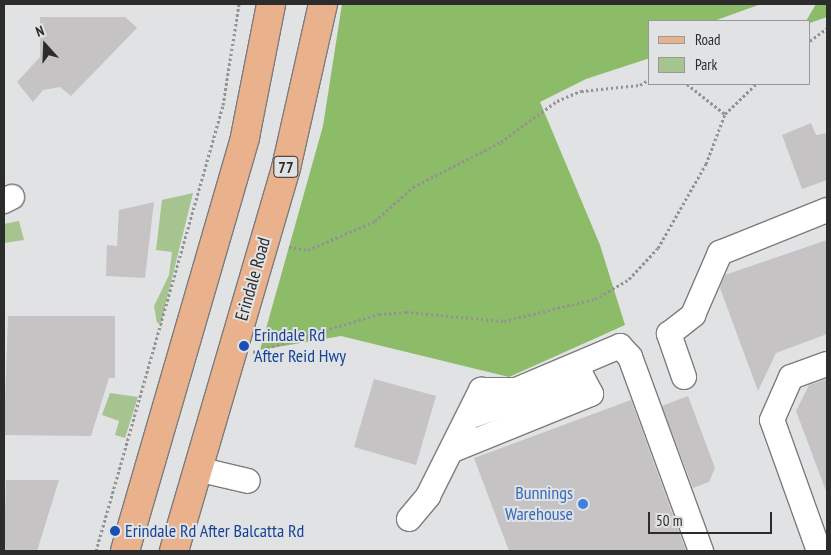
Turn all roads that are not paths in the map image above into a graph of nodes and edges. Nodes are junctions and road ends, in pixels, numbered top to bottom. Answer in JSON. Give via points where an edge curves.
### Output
{"nodes":[{"id":1,"x":271,"y":4,"type":"edge"},
{"id":2,"x":323,"y":4,"type":"edge"},
{"id":3,"x":827,"y":210,"type":"edge"},
{"id":4,"x":827,"y":364,"type":"edge"},
{"id":5,"x":684,"y":377,"type":"dead end"},
{"id":6,"x":469,"y":417,"type":"junction"},
{"id":7,"x":453,"y":450,"type":"junction"},
{"id":8,"x":197,"y":469,"type":"junction"},
{"id":9,"x":248,"y":481,"type":"dead end"},
{"id":10,"x":409,"y":520,"type":"dead end"},
{"id":11,"x":125,"y":551,"type":"edge"},
{"id":12,"x":174,"y":551,"type":"edge"},
{"id":13,"x":701,"y":551,"type":"edge"},
{"id":14,"x":820,"y":551,"type":"edge"}],
"edges":[{"from":1,"to":11,"type":"main road","via":[[245,137]]},
{"from":2,"to":8,"type":"main road","name":"Erindale Road","number":"77","via":[[286,168]]},
{"from":3,"to":5,"type":"lane","via":[[720,253],[693,315],[669,334]]},
{"from":4,"to":14,"type":"lane","via":[[791,377],[772,420]]},
{"from":6,"to":7,"type":"lane"},
{"from":6,"to":7,"type":"lane","via":[[582,377],[591,394]]},
{"from":6,"to":13,"type":"lane","via":[[481,390],[516,390],[620,346],[630,357]]},
{"from":7,"to":10,"type":"lane","via":[[428,496]]},
{"from":8,"to":9,"type":"lane"},
{"from":8,"to":12,"type":"main road","name":"Erindale Road","number":"77"}]}
